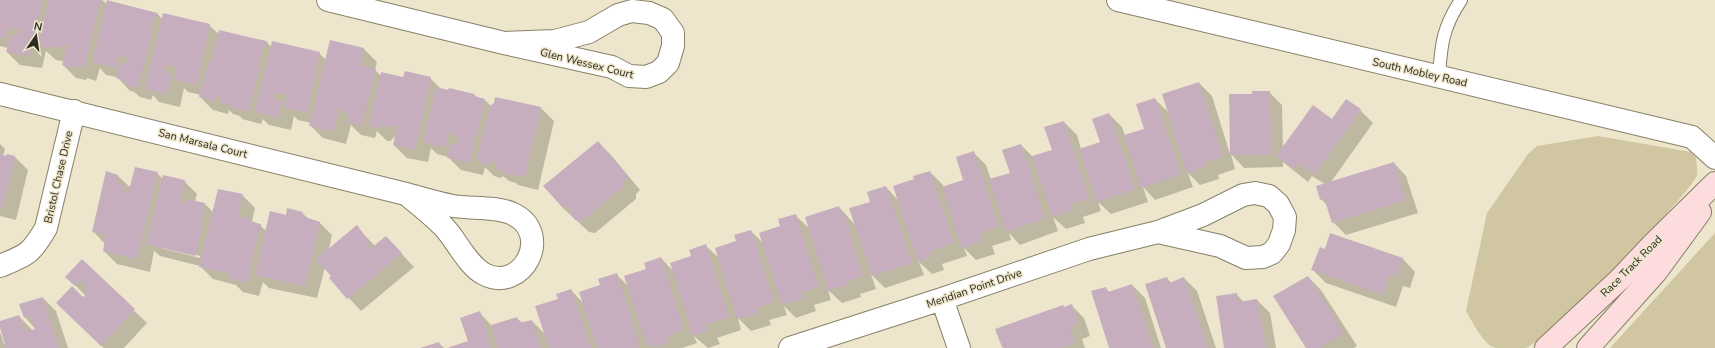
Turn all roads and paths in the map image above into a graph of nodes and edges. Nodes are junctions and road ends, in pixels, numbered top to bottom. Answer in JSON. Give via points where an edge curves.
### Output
{"nodes":[{"id":1,"x":328,"y":0,"type":"edge"},
{"id":2,"x":1118,"y":0,"type":"edge"},
{"id":3,"x":1461,"y":0,"type":"edge"},
{"id":4,"x":504,"y":43,"type":"junction"},
{"id":5,"x":1439,"y":76,"type":"junction"},
{"id":6,"x":0,"y":94,"type":"edge"},
{"id":7,"x":74,"y":112,"type":"junction"},
{"id":8,"x":1715,"y":158,"type":"edge"},
{"id":9,"x":1715,"y":183,"type":"edge"},
{"id":10,"x":1715,"y":190,"type":"edge"},
{"id":11,"x":406,"y":194,"type":"junction"},
{"id":12,"x":1158,"y":232,"type":"junction"},
{"id":13,"x":0,"y":266,"type":"edge"},
{"id":14,"x":942,"y":299,"type":"junction"},
{"id":15,"x":790,"y":348,"type":"edge"},
{"id":16,"x":959,"y":348,"type":"edge"},
{"id":17,"x":1546,"y":348,"type":"edge"},
{"id":18,"x":1588,"y":348,"type":"edge"}],
"edges":[{"from":1,"to":4,"type":"street","name":"Glen Wessex Court"},
{"from":2,"to":5,"type":"street","name":"South Mobley Road"},
{"from":3,"to":5,"type":"lane","via":[[1444,32]]},
{"from":4,"to":4,"type":"street","name":"Glen Wessex Court","via":[[612,67],[629,76],[646,77],[659,72],[668,63],[673,46],[673,33],[663,18],[632,11],[618,15],[589,32],[555,41]]},
{"from":5,"to":8,"type":"street","name":"South Mobley Road","via":[[1692,137]]},
{"from":6,"to":7,"type":"street","name":"San Marsala Court"},
{"from":7,"to":11,"type":"street","name":"San Marsala Court"},
{"from":7,"to":13,"type":"street","name":"Bristol Chase Drive","via":[[46,228],[37,244],[26,255]]},
{"from":9,"to":17,"type":"main road","name":"Race Track Road","via":[[1620,279]]},
{"from":10,"to":18,"type":"main road","name":"Race Track Road","via":[[1656,272]]},
{"from":11,"to":11,"type":"street","name":"San Marsala Court","via":[[443,226],[484,274],[495,278],[507,278],[524,266],[531,253],[532,233],[524,222],[513,214],[453,206]]},
{"from":12,"to":12,"type":"street","name":"Meridian Point Drive","via":[[1243,195],[1254,193],[1269,196],[1278,204],[1285,217],[1279,244],[1272,253],[1262,257],[1246,258],[1220,246]]},
{"from":12,"to":14,"type":"street","name":"Meridian Point Drive","via":[[1089,249]]},
{"from":14,"to":15,"type":"street","name":"Meridian Point Drive"},
{"from":14,"to":16,"type":"street"}]}
